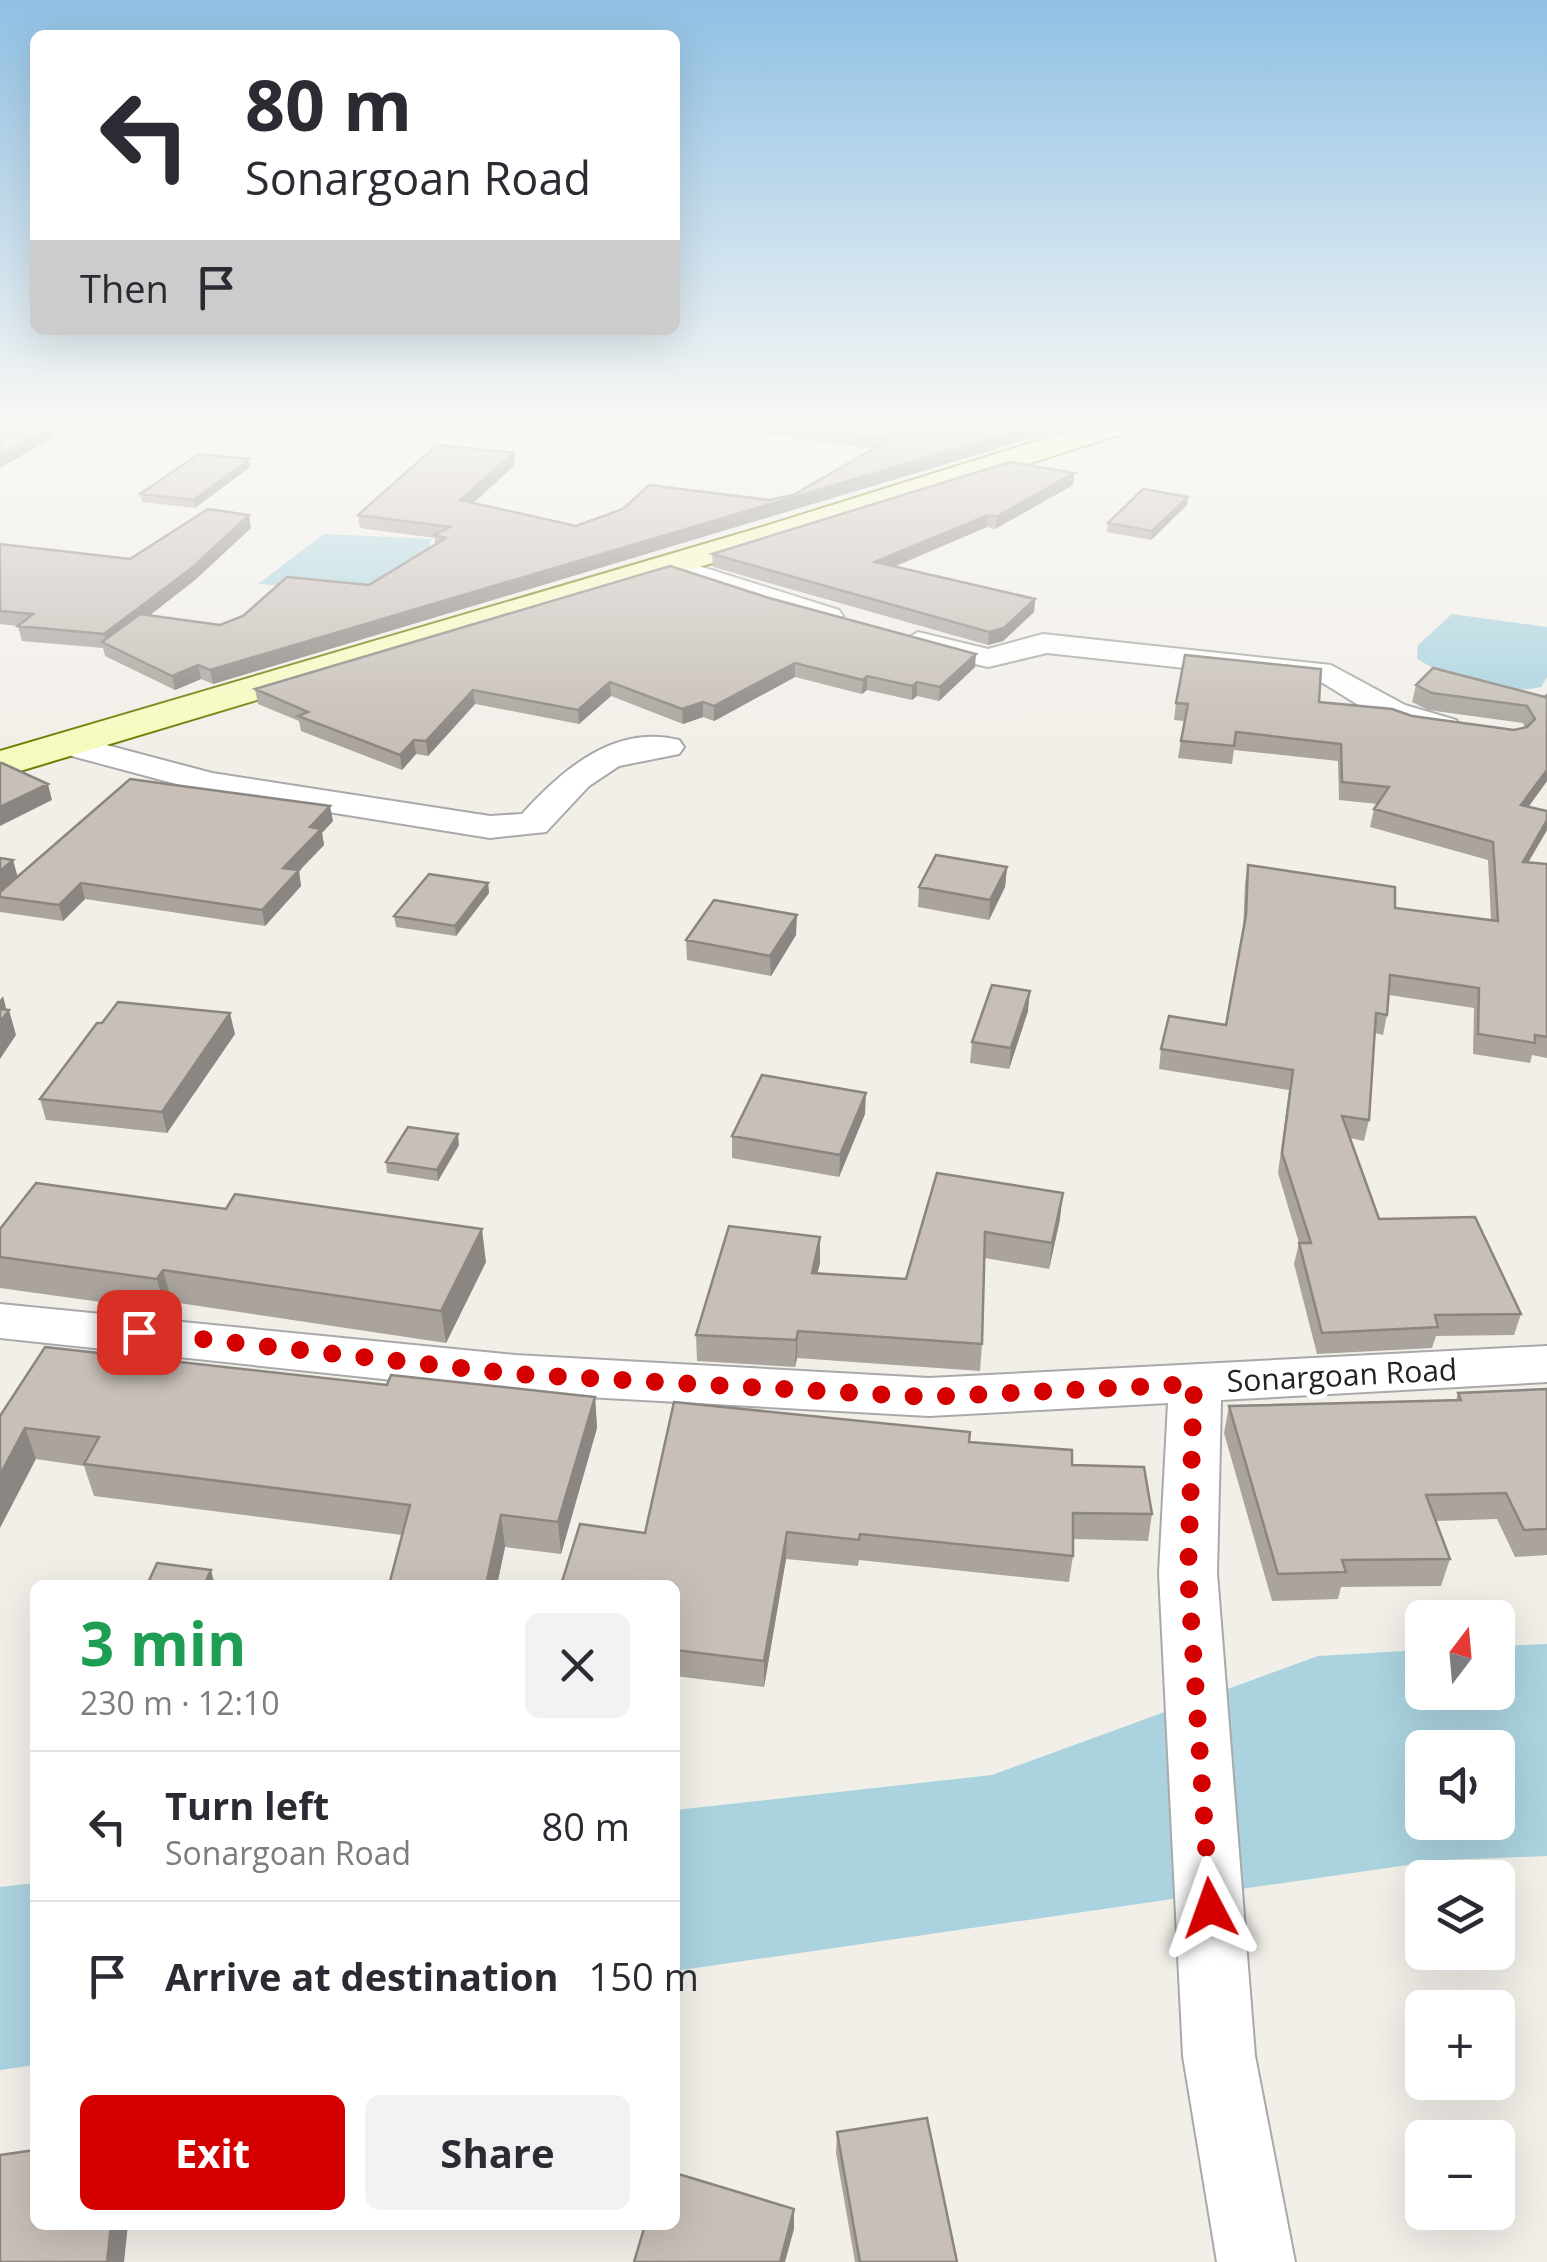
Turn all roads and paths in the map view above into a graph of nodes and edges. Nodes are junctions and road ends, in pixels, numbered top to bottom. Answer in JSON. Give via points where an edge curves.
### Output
{"nodes":[{"id":1,"x":778,"y":531,"type":"edge"},
{"id":2,"x":667,"y":565,"type":"junction"},
{"id":3,"x":850,"y":622,"type":"edge"},
{"id":4,"x":885,"y":632,"type":"edge"},
{"id":5,"x":1471,"y":730,"type":"edge"},
{"id":6,"x":65,"y":744,"type":"junction"},
{"id":7,"x":668,"y":747,"type":"dead end"},
{"id":8,"x":0,"y":764,"type":"edge"},
{"id":9,"x":0,"y":1320,"type":"edge"},
{"id":10,"x":1547,"y":1364,"type":"edge"},
{"id":11,"x":1194,"y":1384,"type":"junction"},
{"id":12,"x":1256,"y":2262,"type":"edge"}],
"edges":[{"from":1,"to":2,"type":"main road"},
{"from":2,"to":3,"type":"street"},
{"from":2,"to":6,"type":"main road"},
{"from":4,"to":5,"type":"street","via":[[988,658],[1043,643],[1331,674],[1392,712]]},
{"from":6,"to":7,"type":"street","via":[[210,783],[490,827],[533,824],[598,760],[634,746]]},
{"from":6,"to":8,"type":"main road"},
{"from":9,"to":11,"type":"street","name":"Sonargoan Road","via":[[515,1374],[909,1396]]},
{"from":10,"to":11,"type":"street","name":"Sonargoan Road"},
{"from":11,"to":12,"type":"street","via":[[1188,1573],[1219,2056]]}]}
